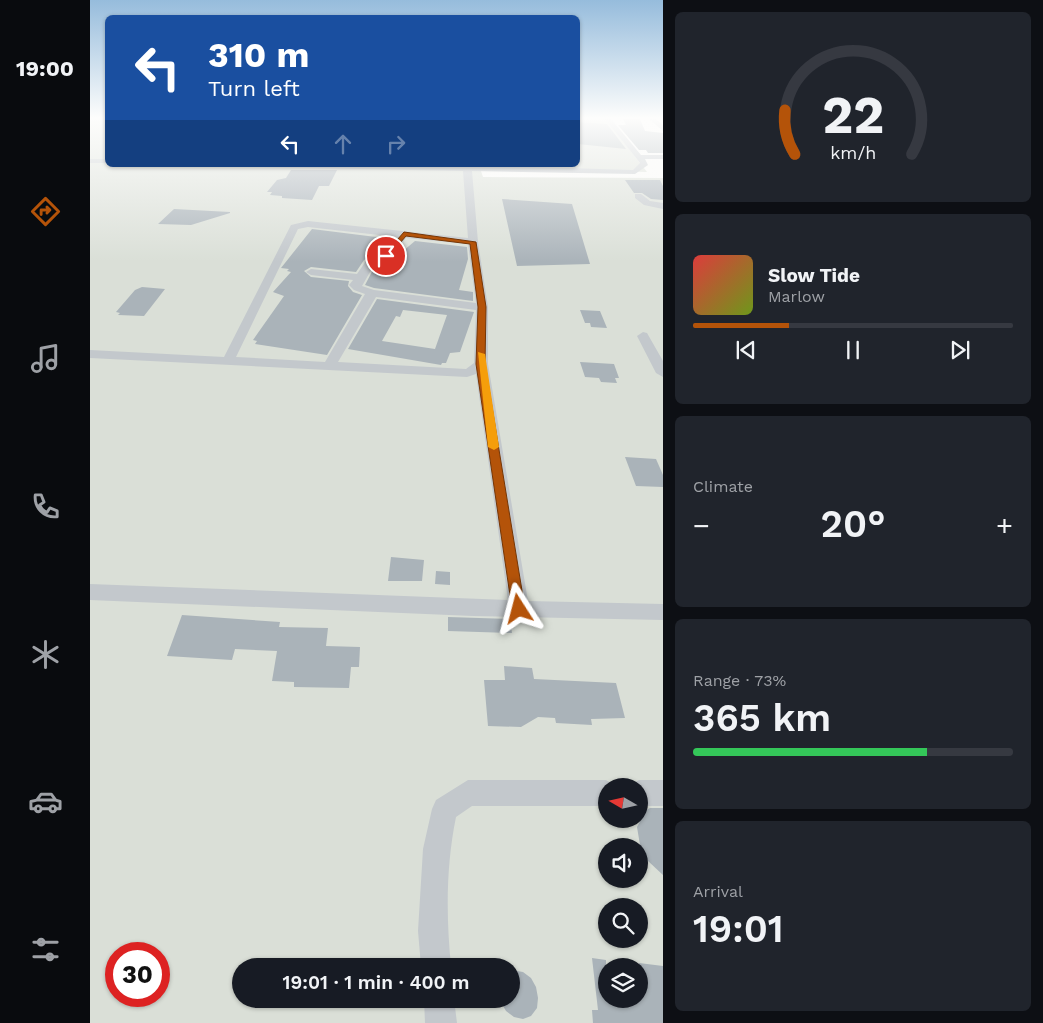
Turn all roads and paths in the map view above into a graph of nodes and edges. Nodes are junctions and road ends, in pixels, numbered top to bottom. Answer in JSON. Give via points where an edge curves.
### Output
{"nodes":[{"id":1,"x":398,"y":167,"type":"edge"},
{"id":2,"x":641,"y":167,"type":"edge"},
{"id":3,"x":468,"y":168,"type":"edge"},
{"id":4,"x":638,"y":196,"type":"dead end"},
{"id":5,"x":663,"y":206,"type":"edge"},
{"id":6,"x":404,"y":234,"type":"junction"},
{"id":7,"x":473,"y":242,"type":"junction"},
{"id":8,"x":311,"y":272,"type":"dead end"},
{"id":9,"x":360,"y":278,"type":"junction"},
{"id":10,"x":372,"y":293,"type":"junction"},
{"id":11,"x":482,"y":307,"type":"junction"},
{"id":12,"x":643,"y":336,"type":"dead end"},
{"id":13,"x":90,"y":354,"type":"edge"},
{"id":14,"x":228,"y":361,"type":"junction"},
{"id":15,"x":481,"y":364,"type":"junction"},
{"id":16,"x":330,"y":367,"type":"junction"},
{"id":17,"x":663,"y":373,"type":"edge"},
{"id":18,"x":90,"y":592,"type":"edge"},
{"id":19,"x":519,"y":609,"type":"junction"},
{"id":20,"x":663,"y":612,"type":"edge"},
{"id":21,"x":598,"y":793,"type":"edge"},
{"id":22,"x":648,"y":793,"type":"edge"},
{"id":23,"x":663,"y":793,"type":"edge"},
{"id":24,"x":435,"y":958,"type":"edge"},
{"id":25,"x":440,"y":1008,"type":"edge"},
{"id":26,"x":442,"y":1023,"type":"edge"}],
"edges":[{"from":1,"to":3,"type":"street"},
{"from":2,"to":3,"type":"street","via":[[630,173]]},
{"from":3,"to":7,"type":"street"},
{"from":4,"to":5,"type":"street","via":[[647,203]]},
{"from":6,"to":7,"type":"street"},
{"from":6,"to":9,"type":"street","via":[[386,256],[370,264]]},
{"from":6,"to":14,"type":"street","via":[[308,224],[294,227]]},
{"from":7,"to":11,"type":"street"},
{"from":8,"to":9,"type":"street"},
{"from":9,"to":10,"type":"street","via":[[355,285]]},
{"from":10,"to":11,"type":"street"},
{"from":10,"to":16,"type":"street"},
{"from":11,"to":15,"type":"street"},
{"from":12,"to":17,"type":"street"},
{"from":13,"to":14,"type":"street"},
{"from":14,"to":16,"type":"street"},
{"from":15,"to":16,"type":"street","via":[[466,373]]},
{"from":15,"to":19,"type":"street"},
{"from":18,"to":19,"type":"street"},
{"from":19,"to":20,"type":"street"},
{"from":21,"to":24,"type":"street","via":[[468,793],[445,809],[436,849]]},
{"from":22,"to":23,"type":"street"},
{"from":25,"to":26,"type":"street"}]}
